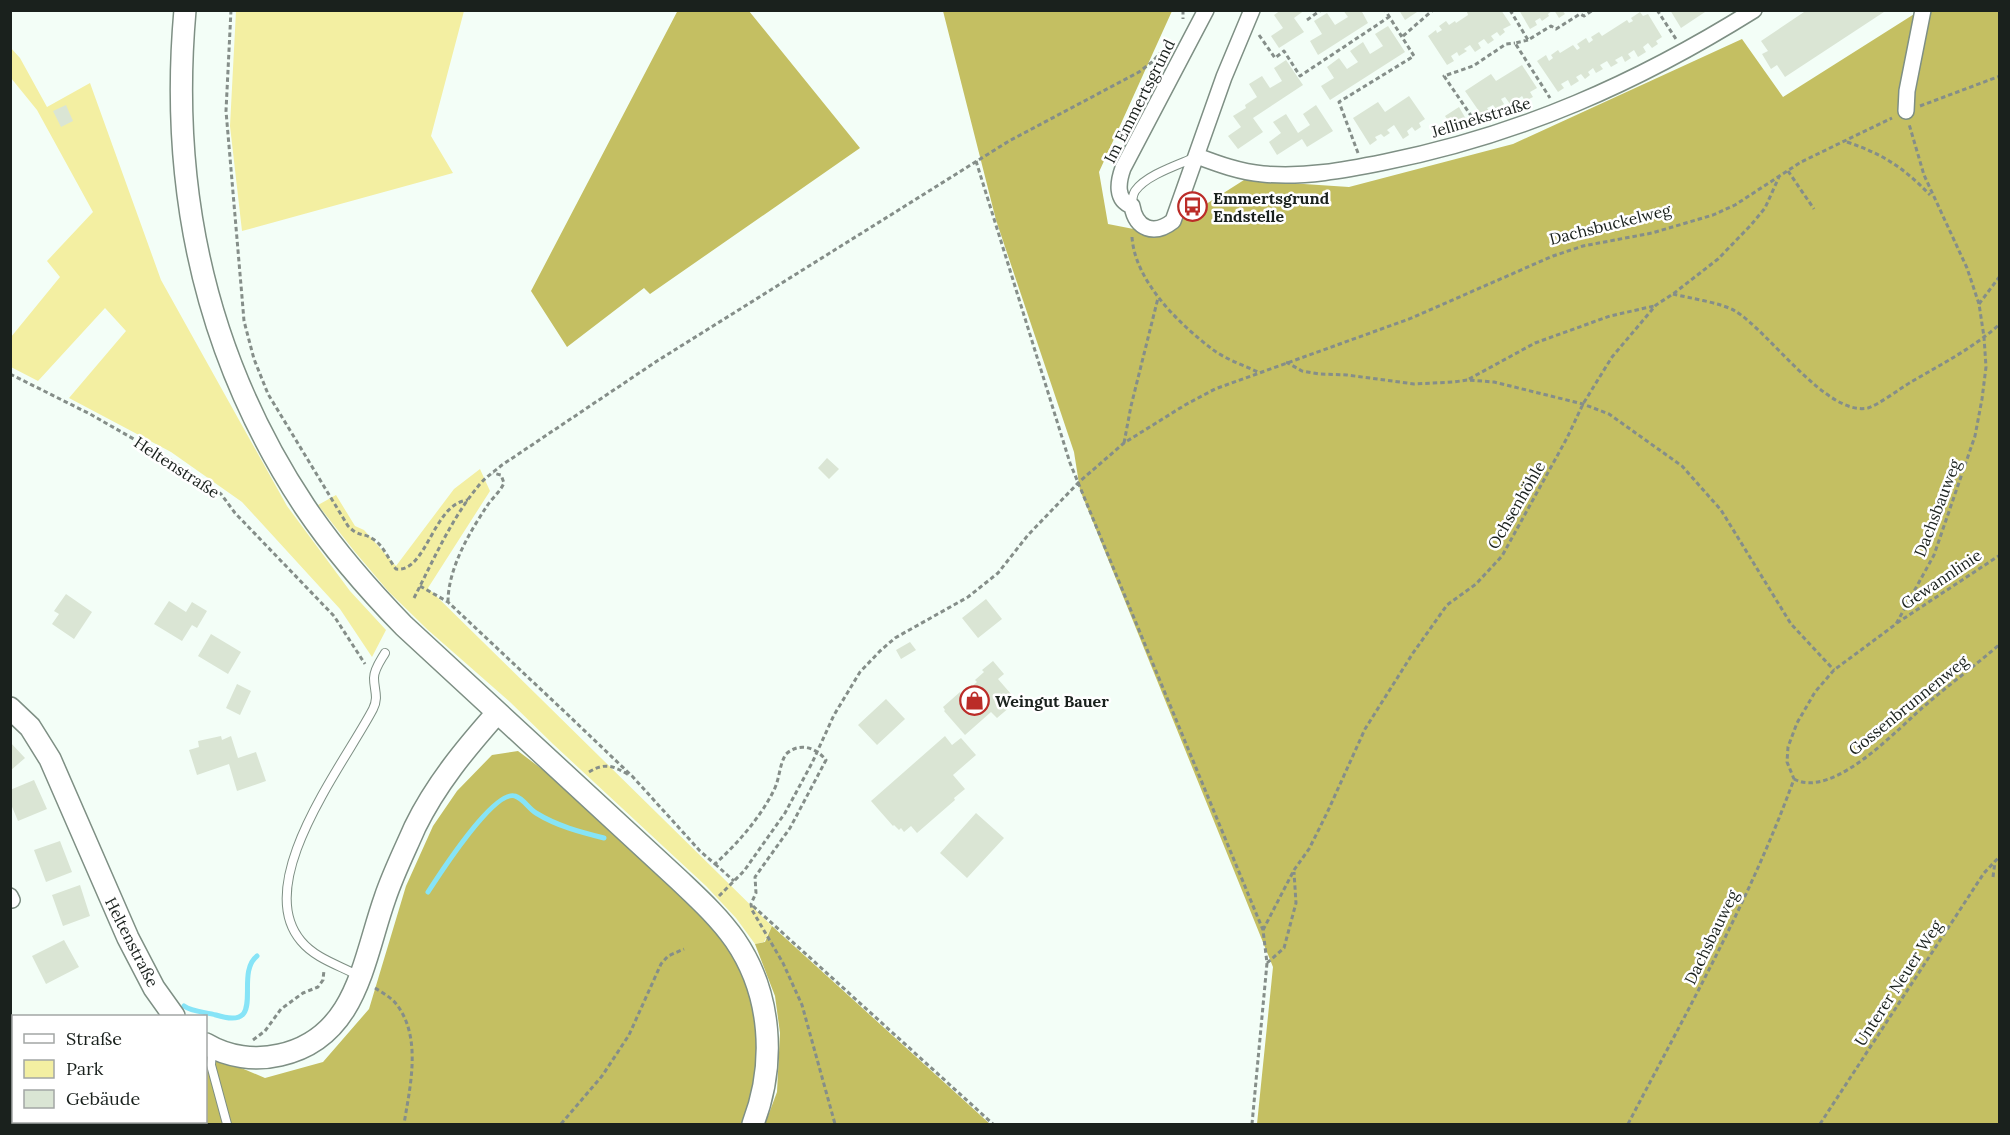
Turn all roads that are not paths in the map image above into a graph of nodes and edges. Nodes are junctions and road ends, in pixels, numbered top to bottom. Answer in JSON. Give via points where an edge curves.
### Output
{"nodes":[{"id":1,"x":185,"y":10,"type":"edge"},
{"id":2,"x":1206,"y":10,"type":"edge"},
{"id":3,"x":1754,"y":10,"type":"edge"},
{"id":4,"x":1923,"y":10,"type":"edge"},
{"id":5,"x":1250,"y":15,"type":"edge"},
{"id":6,"x":1906,"y":111,"type":"road end"},
{"id":7,"x":1197,"y":156,"type":"junction"},
{"id":8,"x":1134,"y":213,"type":"junction"},
{"id":9,"x":385,"y":653,"type":"dead end"},
{"id":10,"x":10,"y":708,"type":"edge"},
{"id":11,"x":497,"y":713,"type":"junction"},
{"id":12,"x":361,"y":978,"type":"junction"},
{"id":13,"x":173,"y":1015,"type":"edge"},
{"id":14,"x":209,"y":1046,"type":"edge"},
{"id":15,"x":222,"y":1108,"type":"junction"},
{"id":16,"x":221,"y":1125,"type":"edge"},
{"id":17,"x":227,"y":1125,"type":"edge"},
{"id":18,"x":753,"y":1125,"type":"edge"}],
"edges":[{"from":1,"to":11,"type":"main road","via":[[180,121],[189,207],[207,293],[246,400],[305,508],[339,553],[404,626]]},
{"from":2,"to":8,"type":"street","name":"Im Emmertsgrund","via":[[1119,178],[1122,199]]},
{"from":3,"to":7,"type":"street","name":"Jellinekstraße","via":[[1645,73],[1559,111],[1414,156],[1310,174],[1262,174]]},
{"from":4,"to":6,"type":"street"},
{"from":5,"to":7,"type":"street"},
{"from":7,"to":8,"type":"lane","via":[[1140,186],[1133,197]]},
{"from":7,"to":8,"type":"street","via":[[1173,221],[1156,230],[1145,227]]},
{"from":9,"to":12,"type":"lane","via":[[375,671],[377,700],[304,832],[285,902],[287,916],[302,943]]},
{"from":10,"to":13,"type":"main road","name":"Heltenstraße","via":[[30,727],[50,759],[128,938]]},
{"from":11,"to":12,"type":"main road","via":[[455,761],[417,823],[384,899]]},
{"from":11,"to":18,"type":"main road","via":[[708,908],[740,948],[754,975],[764,1009],[768,1048],[765,1085]]},
{"from":12,"to":14,"type":"main road","via":[[330,1028],[301,1049],[261,1058]]},
{"from":14,"to":15,"type":"lane"},
{"from":15,"to":16,"type":"lane"},
{"from":15,"to":17,"type":"lane"}]}
